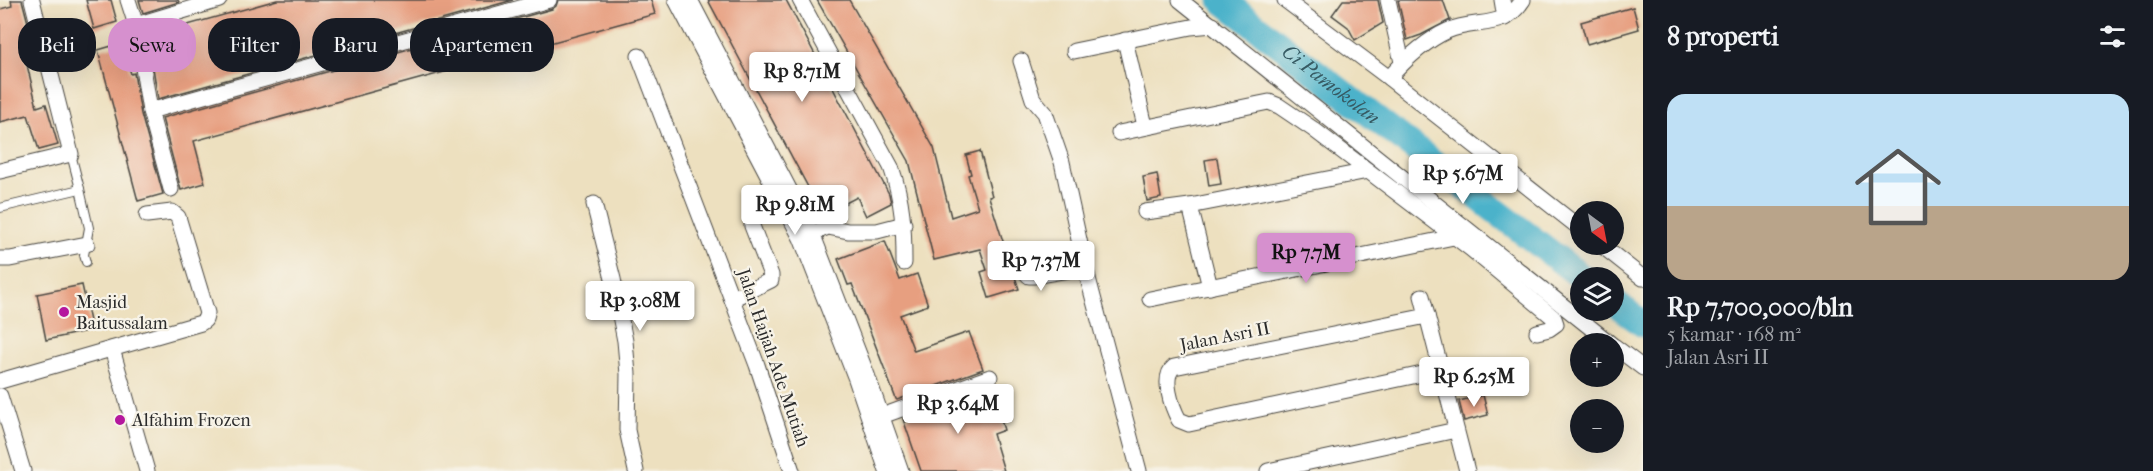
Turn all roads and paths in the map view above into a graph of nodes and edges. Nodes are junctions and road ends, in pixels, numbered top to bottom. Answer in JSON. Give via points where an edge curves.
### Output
{"nodes":[{"id":1,"x":32,"y":0,"type":"edge"},
{"id":2,"x":128,"y":0,"type":"edge"},
{"id":3,"x":549,"y":0,"type":"edge"},
{"id":4,"x":676,"y":0,"type":"edge"},
{"id":5,"x":690,"y":0,"type":"edge"},
{"id":6,"x":800,"y":0,"type":"edge"},
{"id":7,"x":1180,"y":0,"type":"edge"},
{"id":8,"x":1285,"y":0,"type":"edge"},
{"id":9,"x":1388,"y":0,"type":"edge"},
{"id":10,"x":1502,"y":0,"type":"edge"},
{"id":11,"x":1523,"y":0,"type":"edge"},
{"id":12,"x":216,"y":1,"type":"edge"},
{"id":13,"x":134,"y":18,"type":"edge"},
{"id":14,"x":159,"y":18,"type":"edge"},
{"id":15,"x":1505,"y":18,"type":"junction"},
{"id":16,"x":1213,"y":25,"type":"junction"},
{"id":17,"x":1125,"y":40,"type":"junction"},
{"id":18,"x":1074,"y":51,"type":"dead end"},
{"id":19,"x":639,"y":56,"type":"dead end"},
{"id":20,"x":1021,"y":61,"type":"dead end"},
{"id":21,"x":1402,"y":62,"type":"junction"},
{"id":22,"x":144,"y":72,"type":"edge"},
{"id":23,"x":1389,"y":78,"type":"junction"},
{"id":24,"x":150,"y":111,"type":"junction"},
{"id":25,"x":1145,"y":126,"type":"junction"},
{"id":26,"x":1119,"y":133,"type":"dead end"},
{"id":27,"x":71,"y":154,"type":"junction"},
{"id":28,"x":0,"y":171,"type":"edge"},
{"id":29,"x":1368,"y":171,"type":"junction"},
{"id":30,"x":80,"y":189,"type":"junction"},
{"id":31,"x":171,"y":189,"type":"dead end"},
{"id":32,"x":594,"y":204,"type":"dead end"},
{"id":33,"x":1190,"y":206,"type":"junction"},
{"id":34,"x":0,"y":208,"type":"edge"},
{"id":35,"x":1145,"y":212,"type":"dead end"},
{"id":36,"x":147,"y":215,"type":"dead end"},
{"id":37,"x":1570,"y":220,"type":"edge"},
{"id":38,"x":904,"y":224,"type":"junction"},
{"id":39,"x":752,"y":226,"type":"dead end"},
{"id":40,"x":1458,"y":230,"type":"junction"},
{"id":41,"x":807,"y":235,"type":"junction"},
{"id":42,"x":87,"y":244,"type":"junction"},
{"id":43,"x":1475,"y":244,"type":"junction"},
{"id":44,"x":1614,"y":255,"type":"edge"},
{"id":45,"x":0,"y":259,"type":"edge"},
{"id":46,"x":1014,"y":260,"type":"dead end"},
{"id":47,"x":86,"y":262,"type":"dead end"},
{"id":48,"x":904,"y":263,"type":"dead end"},
{"id":49,"x":1085,"y":267,"type":"junction"},
{"id":50,"x":1643,"y":278,"type":"edge"},
{"id":51,"x":1210,"y":287,"type":"junction"},
{"id":52,"x":1422,"y":296,"type":"dead end"},
{"id":53,"x":732,"y":299,"type":"junction"},
{"id":54,"x":1150,"y":299,"type":"dead end"},
{"id":55,"x":1427,"y":316,"type":"junction"},
{"id":56,"x":1537,"y":332,"type":"dead end"},
{"id":57,"x":1597,"y":333,"type":"edge"},
{"id":58,"x":112,"y":349,"type":"junction"},
{"id":59,"x":1624,"y":353,"type":"edge"},
{"id":60,"x":1643,"y":368,"type":"edge"},
{"id":61,"x":1441,"y":370,"type":"junction"},
{"id":62,"x":861,"y":377,"type":"junction"},
{"id":63,"x":990,"y":377,"type":"dead end"},
{"id":64,"x":0,"y":381,"type":"edge"},
{"id":65,"x":0,"y":396,"type":"edge"},
{"id":66,"x":882,"y":416,"type":"junction"},
{"id":67,"x":1456,"y":430,"type":"junction"},
{"id":68,"x":23,"y":471,"type":"edge"},
{"id":69,"x":147,"y":471,"type":"edge"},
{"id":70,"x":636,"y":471,"type":"edge"},
{"id":71,"x":792,"y":471,"type":"edge"},
{"id":72,"x":887,"y":471,"type":"edge"},
{"id":73,"x":902,"y":471,"type":"edge"},
{"id":74,"x":1139,"y":471,"type":"edge"},
{"id":75,"x":1268,"y":471,"type":"edge"},
{"id":76,"x":1467,"y":471,"type":"edge"}],
"edges":[{"from":1,"to":27,"type":"street"},
{"from":2,"to":13,"type":"street"},
{"from":3,"to":24,"type":"street"},
{"from":4,"to":41,"type":"street"},
{"from":5,"to":41,"type":"street"},
{"from":6,"to":38,"type":"street","via":[[891,167],[900,191]]},
{"from":7,"to":16,"type":"street"},
{"from":8,"to":23,"type":"street"},
{"from":9,"to":21,"type":"street"},
{"from":10,"to":15,"type":"street"},
{"from":11,"to":15,"type":"street"},
{"from":12,"to":14,"type":"street"},
{"from":15,"to":21,"type":"street","via":[[1461,26]]},
{"from":16,"to":17,"type":"street"},
{"from":16,"to":40,"type":"street"},
{"from":17,"to":18,"type":"street"},
{"from":17,"to":25,"type":"street"},
{"from":19,"to":53,"type":"street","name":"Jalan Hajjah Ade Mutiah"},
{"from":20,"to":49,"type":"street","via":[[1033,99],[1045,113],[1057,147]]},
{"from":21,"to":23,"type":"street"},
{"from":22,"to":24,"type":"street"},
{"from":23,"to":37,"type":"street"},
{"from":24,"to":31,"type":"street"},
{"from":25,"to":26,"type":"street"},
{"from":25,"to":29,"type":"street","via":[[1269,102]]},
{"from":27,"to":28,"type":"street"},
{"from":27,"to":30,"type":"lane"},
{"from":29,"to":33,"type":"street"},
{"from":29,"to":40,"type":"street"},
{"from":30,"to":34,"type":"lane"},
{"from":30,"to":42,"type":"lane","via":[[89,228]]},
{"from":32,"to":70,"type":"street","via":[[625,341],[627,430]]},
{"from":33,"to":35,"type":"street"},
{"from":33,"to":51,"type":"street"},
{"from":36,"to":58,"type":"street","via":[[172,212],[178,217],[207,317],[201,323]]},
{"from":38,"to":41,"type":"street","via":[[877,231],[828,227]]},
{"from":38,"to":48,"type":"street"},
{"from":39,"to":53,"type":"street","via":[[771,280]]},
{"from":40,"to":43,"type":"street"},
{"from":40,"to":51,"type":"street"},
{"from":41,"to":62,"type":"street"},
{"from":42,"to":45,"type":"street"},
{"from":42,"to":47,"type":"lane"},
{"from":43,"to":56,"type":"street","via":[[1554,318],[1553,327]]},
{"from":43,"to":57,"type":"street"},
{"from":44,"to":50,"type":"street"},
{"from":46,"to":49,"type":"street","via":[[1029,276]]},
{"from":49,"to":74,"type":"street"},
{"from":51,"to":54,"type":"street"},
{"from":52,"to":55,"type":"street"},
{"from":53,"to":71,"type":"street","name":"Jalan Hajjah Ade Mutiah"},
{"from":55,"to":61,"type":"street"},
{"from":55,"to":61,"type":"street","name":"Jalan Asri II","via":[[1174,366],[1168,375],[1172,403],[1179,420],[1189,424]]},
{"from":58,"to":64,"type":"street"},
{"from":58,"to":69,"type":"street"},
{"from":59,"to":60,"type":"street"},
{"from":61,"to":67,"type":"street"},
{"from":62,"to":66,"type":"street"},
{"from":62,"to":72,"type":"street"},
{"from":63,"to":66,"type":"street"},
{"from":65,"to":68,"type":"street"},
{"from":66,"to":73,"type":"street"},
{"from":67,"to":75,"type":"street"},
{"from":67,"to":76,"type":"street"}]}
